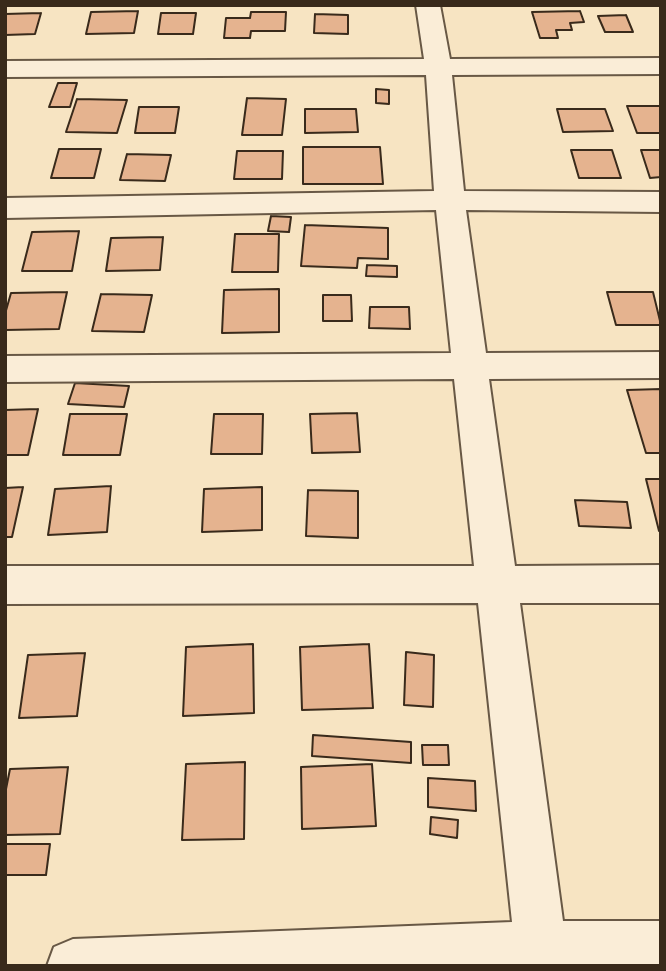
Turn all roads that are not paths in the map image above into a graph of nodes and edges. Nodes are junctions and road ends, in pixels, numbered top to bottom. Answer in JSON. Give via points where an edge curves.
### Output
{"nodes":[{"id":1,"x":428,"y":5,"type":"edge"},
{"id":2,"x":661,"y":66,"type":"edge"},
{"id":3,"x":438,"y":67,"type":"junction"},
{"id":4,"x":5,"y":69,"type":"edge"},
{"id":5,"x":450,"y":200,"type":"junction"},
{"id":6,"x":661,"y":202,"type":"edge"},
{"id":7,"x":5,"y":208,"type":"edge"},
{"id":8,"x":661,"y":365,"type":"edge"},
{"id":9,"x":470,"y":366,"type":"junction"},
{"id":10,"x":5,"y":369,"type":"edge"},
{"id":11,"x":661,"y":584,"type":"edge"},
{"id":12,"x":5,"y":585,"type":"edge"},
{"id":13,"x":497,"y":585,"type":"junction"},
{"id":14,"x":661,"y":947,"type":"edge"},
{"id":15,"x":542,"y":956,"type":"edge"},
{"id":16,"x":73,"y":966,"type":"edge"}],
"edges":[{"from":1,"to":3,"type":"street"},
{"from":2,"to":3,"type":"street"},
{"from":3,"to":4,"type":"street"},
{"from":3,"to":5,"type":"street"},
{"from":5,"to":6,"type":"street"},
{"from":5,"to":7,"type":"street"},
{"from":5,"to":9,"type":"street"},
{"from":8,"to":9,"type":"street"},
{"from":9,"to":10,"type":"street"},
{"from":9,"to":13,"type":"street"},
{"from":11,"to":13,"type":"street"},
{"from":12,"to":13,"type":"street"},
{"from":13,"to":15,"type":"street"},
{"from":14,"to":15,"type":"street"},
{"from":15,"to":16,"type":"street"}]}
